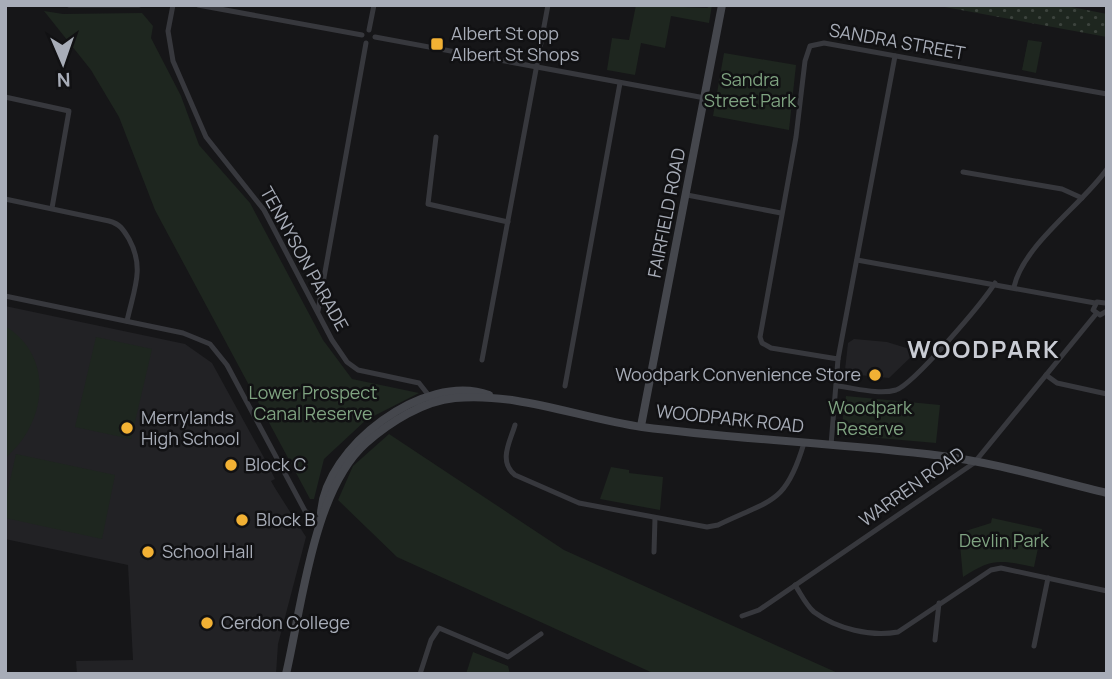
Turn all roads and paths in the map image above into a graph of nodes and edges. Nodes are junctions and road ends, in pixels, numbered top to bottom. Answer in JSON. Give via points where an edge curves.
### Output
{"nodes":[{"id":1,"x":69,"y":5,"type":"edge"},
{"id":2,"x":139,"y":5,"type":"edge"},
{"id":3,"x":173,"y":5,"type":"edge"},
{"id":4,"x":198,"y":5,"type":"edge"},
{"id":5,"x":374,"y":5,"type":"edge"},
{"id":6,"x":548,"y":5,"type":"edge"},
{"id":7,"x":722,"y":5,"type":"edge"},
{"id":8,"x":369,"y":30,"type":"junction"},
{"id":9,"x":362,"y":35,"type":"junction"},
{"id":10,"x":375,"y":37,"type":"junction"},
{"id":11,"x":366,"y":43,"type":"junction"},
{"id":12,"x":895,"y":56,"type":"junction"},
{"id":13,"x":536,"y":68,"type":"junction"},
{"id":14,"x":620,"y":82,"type":"junction"},
{"id":15,"x":1107,"y":94,"type":"edge"},
{"id":16,"x":5,"y":97,"type":"edge"},
{"id":17,"x":705,"y":98,"type":"junction"},
{"id":18,"x":436,"y":137,"type":"dead end"},
{"id":19,"x":1107,"y":169,"type":"edge"},
{"id":20,"x":963,"y":172,"type":"dead end"},
{"id":21,"x":687,"y":195,"type":"junction"},
{"id":22,"x":1082,"y":198,"type":"junction"},
{"id":23,"x":5,"y":199,"type":"edge"},
{"id":24,"x":52,"y":208,"type":"junction"},
{"id":25,"x":781,"y":213,"type":"junction"},
{"id":26,"x":508,"y":222,"type":"junction"},
{"id":27,"x":857,"y":260,"type":"junction"},
{"id":28,"x":995,"y":283,"type":"junction"},
{"id":29,"x":1014,"y":287,"type":"junction"},
{"id":30,"x":5,"y":296,"type":"edge"},
{"id":31,"x":1095,"y":303,"type":"junction"},
{"id":32,"x":1106,"y":305,"type":"edge"},
{"id":33,"x":318,"y":311,"type":"junction"},
{"id":34,"x":1096,"y":314,"type":"junction"},
{"id":35,"x":127,"y":321,"type":"junction"},
{"id":36,"x":838,"y":359,"type":"junction"},
{"id":37,"x":482,"y":360,"type":"dead end"},
{"id":38,"x":1046,"y":375,"type":"junction"},
{"id":39,"x":565,"y":386,"type":"dead end"},
{"id":40,"x":837,"y":386,"type":"junction"},
{"id":41,"x":1107,"y":394,"type":"edge"},
{"id":42,"x":432,"y":399,"type":"junction"},
{"id":43,"x":515,"y":425,"type":"dead end"},
{"id":44,"x":642,"y":426,"type":"junction"},
{"id":45,"x":804,"y":443,"type":"junction"},
{"id":46,"x":831,"y":445,"type":"junction"},
{"id":47,"x":974,"y":463,"type":"junction"},
{"id":48,"x":1107,"y":493,"type":"edge"},
{"id":49,"x":655,"y":518,"type":"junction"},
{"id":50,"x":321,"y":522,"type":"junction"},
{"id":51,"x":654,"y":552,"type":"dead end"},
{"id":52,"x":1048,"y":578,"type":"junction"},
{"id":53,"x":795,"y":585,"type":"junction"},
{"id":54,"x":1107,"y":592,"type":"edge"},
{"id":55,"x":939,"y":603,"type":"junction"},
{"id":56,"x":742,"y":616,"type":"dead end"},
{"id":57,"x":541,"y":634,"type":"dead end"},
{"id":58,"x":935,"y":640,"type":"dead end"},
{"id":59,"x":1034,"y":646,"type":"dead end"},
{"id":60,"x":286,"y":674,"type":"edge"},
{"id":61,"x":421,"y":674,"type":"edge"}],
"edges":[{"from":1,"to":2,"type":"street"},
{"from":3,"to":33,"type":"street","name":"TENNYSON PARADE","via":[[168,31],[173,61],[206,136],[264,210]]},
{"from":4,"to":9,"type":"street"},
{"from":5,"to":8,"type":"street"},
{"from":6,"to":13,"type":"street"},
{"from":7,"to":17,"type":"main road","name":"FAIRFIELD ROAD"},
{"from":8,"to":9,"type":"street"},
{"from":8,"to":10,"type":"street"},
{"from":9,"to":11,"type":"street"},
{"from":10,"to":11,"type":"street"},
{"from":10,"to":13,"type":"street"},
{"from":11,"to":33,"type":"street"},
{"from":12,"to":15,"type":"street","name":"SANDRA STREET"},
{"from":12,"to":25,"type":"street","name":"SANDRA STREET","via":[[824,43],[810,46]]},
{"from":12,"to":27,"type":"street"},
{"from":13,"to":14,"type":"street"},
{"from":13,"to":26,"type":"street"},
{"from":14,"to":17,"type":"street"},
{"from":14,"to":39,"type":"street"},
{"from":16,"to":24,"type":"street","via":[[69,111]]},
{"from":17,"to":21,"type":"main road","name":"FAIRFIELD ROAD"},
{"from":18,"to":26,"type":"street","via":[[428,204]]},
{"from":19,"to":22,"type":"street"},
{"from":20,"to":22,"type":"street","via":[[1062,189]]},
{"from":21,"to":25,"type":"street"},
{"from":21,"to":44,"type":"main road","name":"FAIRFIELD ROAD"},
{"from":22,"to":29,"type":"street","via":[[1040,243]]},
{"from":23,"to":24,"type":"street"},
{"from":24,"to":35,"type":"street","via":[[122,227],[139,266]]},
{"from":25,"to":36,"type":"street","name":"SANDRA STREET","via":[[762,343]]},
{"from":26,"to":37,"type":"street"},
{"from":27,"to":28,"type":"street"},
{"from":27,"to":36,"type":"street"},
{"from":28,"to":29,"type":"street"},
{"from":28,"to":40,"type":"street","via":[[902,387],[883,391]]},
{"from":29,"to":31,"type":"street"},
{"from":30,"to":35,"type":"street"},
{"from":31,"to":32,"type":"street"},
{"from":31,"to":34,"type":"street"},
{"from":32,"to":34,"type":"street","via":[[1103,315]]},
{"from":33,"to":42,"type":"street","name":"TENNYSON PARADE","via":[[347,362],[358,370],[419,383]]},
{"from":34,"to":38,"type":"street","name":"WARREN ROAD"},
{"from":35,"to":50,"type":"street","via":[[183,333],[216,350],[304,511]]},
{"from":36,"to":40,"type":"street"},
{"from":38,"to":41,"type":"street","via":[[1057,383]]},
{"from":38,"to":47,"type":"street","name":"WARREN ROAD"},
{"from":40,"to":46,"type":"street"},
{"from":42,"to":44,"type":"main road","name":"WOODPARK ROAD","via":[[491,397]]},
{"from":42,"to":50,"type":"main road","via":[[351,454],[325,491]]},
{"from":43,"to":49,"type":"street","via":[[505,457],[515,475],[579,503]]},
{"from":44,"to":45,"type":"main road","name":"WOODPARK ROAD"},
{"from":45,"to":46,"type":"main road","name":"WOODPARK ROAD"},
{"from":45,"to":49,"type":"street","via":[[790,482],[776,498],[712,527]]},
{"from":46,"to":47,"type":"main road","name":"WOODPARK ROAD"},
{"from":47,"to":48,"type":"main road","name":"WOODPARK ROAD"},
{"from":47,"to":53,"type":"street","name":"WARREN ROAD"},
{"from":49,"to":51,"type":"street"},
{"from":50,"to":60,"type":"main road"},
{"from":52,"to":54,"type":"street"},
{"from":52,"to":55,"type":"street","via":[[991,570]]},
{"from":52,"to":59,"type":"street"},
{"from":53,"to":55,"type":"street","via":[[815,613],[868,633],[898,632]]},
{"from":53,"to":56,"type":"street","name":"WARREN ROAD"},
{"from":55,"to":58,"type":"street"},
{"from":57,"to":61,"type":"street","via":[[515,655],[503,657],[439,628]]}]}
